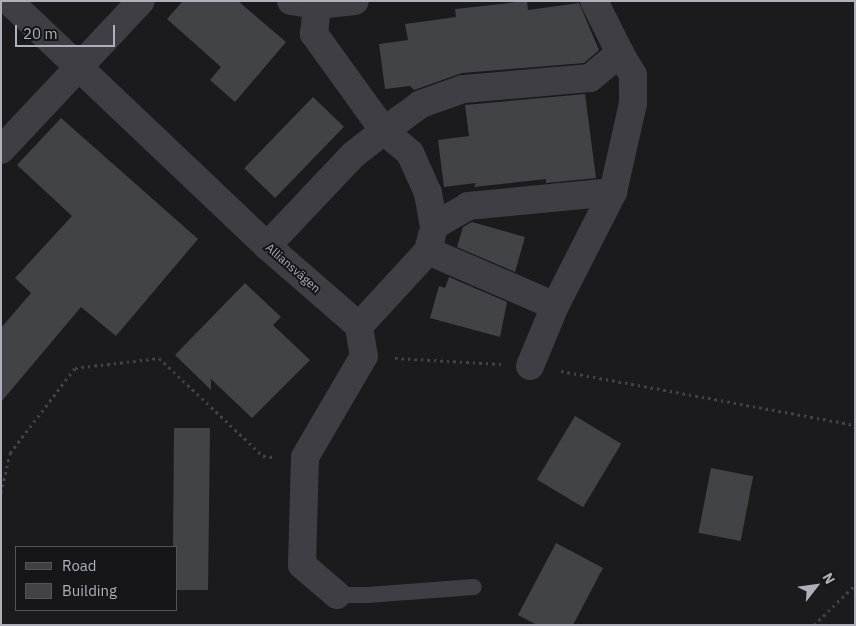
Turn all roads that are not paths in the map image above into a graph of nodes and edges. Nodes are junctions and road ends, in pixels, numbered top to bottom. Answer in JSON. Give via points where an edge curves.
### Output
{"nodes":[{"id":1,"x":9,"y":1,"type":"edge"},
{"id":2,"x":141,"y":1,"type":"edge"},
{"id":3,"x":355,"y":1,"type":"edge"},
{"id":4,"x":594,"y":1,"type":"edge"},
{"id":5,"x":304,"y":3,"type":"edge"},
{"id":6,"x":620,"y":52,"type":"junction"},
{"id":7,"x":78,"y":66,"type":"junction"},
{"id":8,"x":384,"y":131,"type":"junction"},
{"id":9,"x":1,"y":150,"type":"edge"},
{"id":10,"x":613,"y":192,"type":"junction"},
{"id":11,"x":431,"y":238,"type":"junction"},
{"id":12,"x":267,"y":246,"type":"junction"},
{"id":13,"x":555,"y":306,"type":"junction"},
{"id":14,"x":360,"y":326,"type":"junction"},
{"id":15,"x":530,"y":366,"type":"road end"},
{"id":16,"x":474,"y":587,"type":"dead end"},
{"id":17,"x":337,"y":594,"type":"joint"}],
"edges":[{"from":1,"to":7,"type":"street","name":"Alliansvägen"},
{"from":2,"to":7,"type":"street"},
{"from":3,"to":5,"type":"street"},
{"from":4,"to":6,"type":"street"},
{"from":5,"to":8,"type":"street","via":[[314,34]]},
{"from":6,"to":8,"type":"street","via":[[590,78],[463,89],[421,104]]},
{"from":6,"to":10,"type":"street","via":[[633,75],[633,102]]},
{"from":7,"to":9,"type":"street"},
{"from":7,"to":12,"type":"street","name":"Alliansvägen"},
{"from":8,"to":11,"type":"street","via":[[410,153],[428,193]]},
{"from":8,"to":12,"type":"street","via":[[353,155]]},
{"from":10,"to":11,"type":"street","via":[[468,206]]},
{"from":10,"to":13,"type":"street"},
{"from":11,"to":13,"type":"street"},
{"from":11,"to":14,"type":"street"},
{"from":12,"to":14,"type":"street","name":"Alliansvägen"},
{"from":13,"to":15,"type":"street"},
{"from":14,"to":17,"type":"street","via":[[364,356],[305,457],[302,565]]},
{"from":16,"to":17,"type":"lane","via":[[368,595]]}]}
